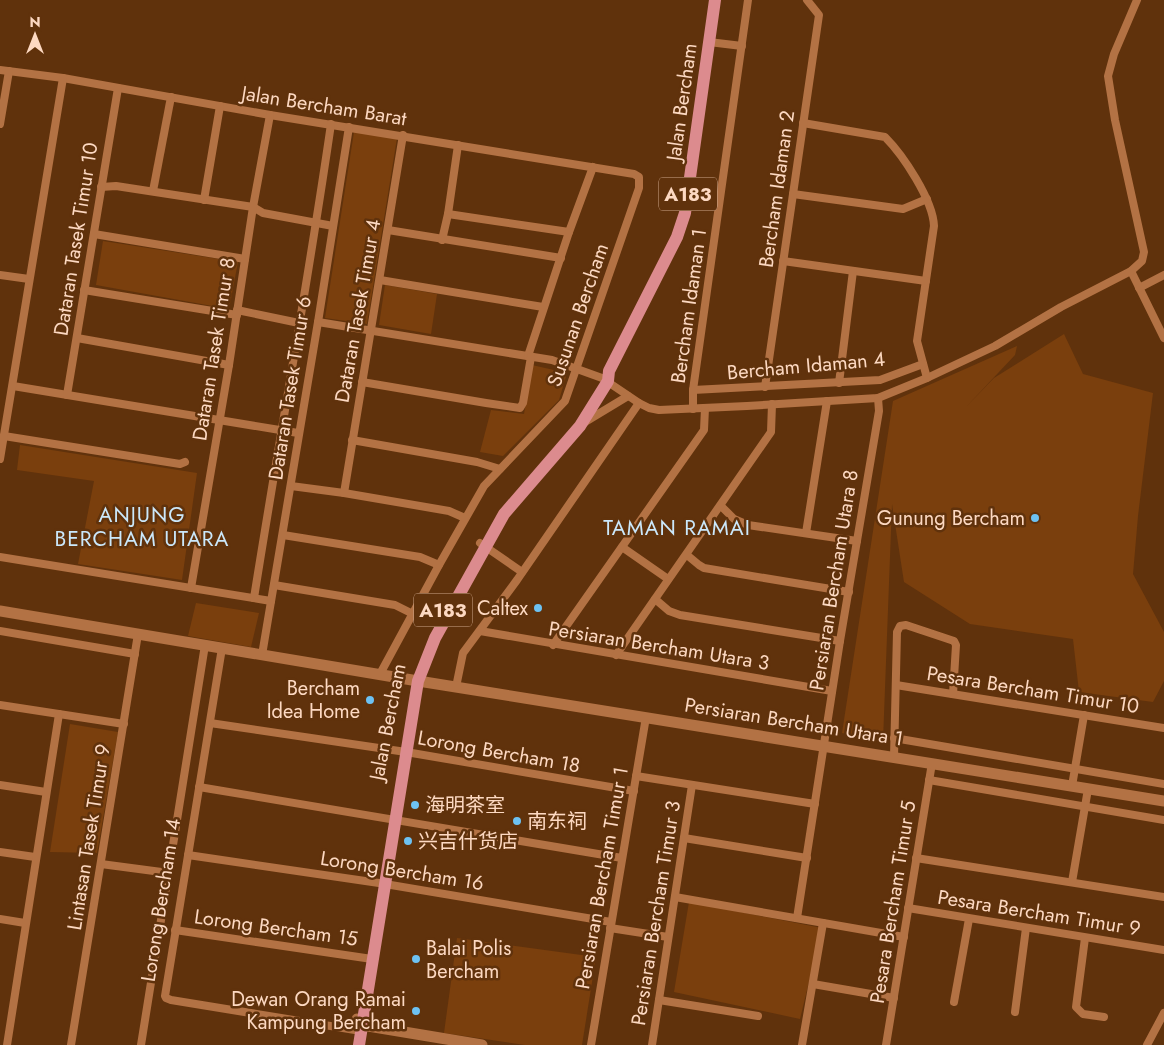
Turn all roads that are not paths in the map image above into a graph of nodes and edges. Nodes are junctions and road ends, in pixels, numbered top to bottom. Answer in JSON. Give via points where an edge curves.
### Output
{"nodes":[{"id":1,"x":715,"y":0,"type":"edge"},
{"id":2,"x":748,"y":0,"type":"edge"},
{"id":3,"x":807,"y":0,"type":"edge"},
{"id":4,"x":1137,"y":0,"type":"edge"},
{"id":5,"x":709,"y":42,"type":"junction"},
{"id":6,"x":742,"y":46,"type":"junction"},
{"id":7,"x":0,"y":70,"type":"edge"},
{"id":8,"x":9,"y":71,"type":"junction"},
{"id":9,"x":63,"y":78,"type":"junction"},
{"id":10,"x":118,"y":88,"type":"junction"},
{"id":11,"x":171,"y":98,"type":"junction"},
{"id":12,"x":220,"y":106,"type":"junction"},
{"id":13,"x":270,"y":115,"type":"junction"},
{"id":14,"x":803,"y":123,"type":"junction"},
{"id":15,"x":0,"y":124,"type":"edge"},
{"id":16,"x":331,"y":124,"type":"junction"},
{"id":17,"x":349,"y":127,"type":"junction"},
{"id":18,"x":403,"y":135,"type":"junction"},
{"id":19,"x":458,"y":145,"type":"junction"},
{"id":20,"x":593,"y":167,"type":"junction"},
{"id":21,"x":640,"y":180,"type":"joint"},
{"id":22,"x":101,"y":186,"type":"junction"},
{"id":23,"x":153,"y":191,"type":"junction"},
{"id":24,"x":793,"y":194,"type":"junction"},
{"id":25,"x":204,"y":200,"type":"junction"},
{"id":26,"x":927,"y":200,"type":"junction"},
{"id":27,"x":253,"y":207,"type":"junction"},
{"id":28,"x":448,"y":214,"type":"junction"},
{"id":29,"x":317,"y":223,"type":"junction"},
{"id":30,"x":333,"y":226,"type":"junction"},
{"id":31,"x":388,"y":230,"type":"junction"},
{"id":32,"x":569,"y":232,"type":"junction"},
{"id":33,"x":94,"y":234,"type":"junction"},
{"id":34,"x":442,"y":240,"type":"junction"},
{"id":35,"x":561,"y":258,"type":"junction"},
{"id":36,"x":246,"y":259,"type":"junction"},
{"id":37,"x":784,"y":260,"type":"junction"},
{"id":38,"x":853,"y":271,"type":"junction"},
{"id":39,"x":1131,"y":272,"type":"junction"},
{"id":40,"x":0,"y":275,"type":"edge"},
{"id":41,"x":1164,"y":275,"type":"edge"},
{"id":42,"x":29,"y":279,"type":"junction"},
{"id":43,"x":380,"y":280,"type":"junction"},
{"id":44,"x":926,"y":281,"type":"junction"},
{"id":45,"x":1140,"y":288,"type":"junction"},
{"id":46,"x":84,"y":290,"type":"junction"},
{"id":47,"x":543,"y":307,"type":"junction"},
{"id":48,"x":237,"y":312,"type":"junction"},
{"id":49,"x":299,"y":322,"type":"junction"},
{"id":50,"x":318,"y":322,"type":"junction"},
{"id":51,"x":371,"y":331,"type":"junction"},
{"id":52,"x":76,"y":338,"type":"junction"},
{"id":53,"x":1164,"y":338,"type":"edge"},
{"id":54,"x":529,"y":356,"type":"junction"},
{"id":55,"x":923,"y":364,"type":"junction"},
{"id":56,"x":229,"y":365,"type":"junction"},
{"id":57,"x":577,"y":368,"type":"junction"},
{"id":58,"x":606,"y":377,"type":"junction"},
{"id":59,"x":927,"y":378,"type":"junction"},
{"id":60,"x":362,"y":382,"type":"junction"},
{"id":61,"x":839,"y":382,"type":"junction"},
{"id":62,"x":13,"y":386,"type":"junction"},
{"id":63,"x":765,"y":387,"type":"junction"},
{"id":64,"x":693,"y":390,"type":"junction"},
{"id":65,"x":67,"y":395,"type":"junction"},
{"id":66,"x":628,"y":396,"type":"junction"},
{"id":67,"x":878,"y":398,"type":"junction"},
{"id":68,"x":827,"y":401,"type":"junction"},
{"id":69,"x":639,"y":403,"type":"junction"},
{"id":70,"x":772,"y":404,"type":"junction"},
{"id":71,"x":705,"y":408,"type":"junction"},
{"id":72,"x":692,"y":409,"type":"junction"},
{"id":73,"x":220,"y":420,"type":"junction"},
{"id":74,"x":580,"y":426,"type":"junction"},
{"id":75,"x":281,"y":429,"type":"junction"},
{"id":76,"x":298,"y":432,"type":"junction"},
{"id":77,"x":4,"y":436,"type":"junction"},
{"id":78,"x":352,"y":440,"type":"junction"},
{"id":79,"x":0,"y":459,"type":"edge"},
{"id":80,"x":185,"y":462,"type":"dead end"},
{"id":81,"x":500,"y":469,"type":"junction"},
{"id":82,"x":291,"y":486,"type":"junction"},
{"id":83,"x":344,"y":493,"type":"junction"},
{"id":84,"x":720,"y":506,"type":"junction"},
{"id":85,"x":465,"y":518,"type":"junction"},
{"id":86,"x":806,"y":533,"type":"junction"},
{"id":87,"x":282,"y":535,"type":"junction"},
{"id":88,"x":857,"y":541,"type":"junction"},
{"id":89,"x":482,"y":544,"type":"junction"},
{"id":90,"x":622,"y":547,"type":"junction"},
{"id":91,"x":686,"y":555,"type":"junction"},
{"id":92,"x":0,"y":557,"type":"edge"},
{"id":93,"x":438,"y":565,"type":"junction"},
{"id":94,"x":522,"y":572,"type":"junction"},
{"id":95,"x":668,"y":579,"type":"junction"},
{"id":96,"x":274,"y":585,"type":"junction"},
{"id":97,"x":191,"y":588,"type":"junction"},
{"id":98,"x":849,"y":592,"type":"junction"},
{"id":99,"x":254,"y":598,"type":"junction"},
{"id":100,"x":655,"y":599,"type":"junction"},
{"id":101,"x":271,"y":601,"type":"junction"},
{"id":102,"x":0,"y":611,"type":"edge"},
{"id":103,"x":413,"y":614,"type":"junction"},
{"id":104,"x":0,"y":631,"type":"edge"},
{"id":105,"x":480,"y":631,"type":"junction"},
{"id":106,"x":138,"y":634,"type":"junction"},
{"id":107,"x":840,"y":641,"type":"junction"},
{"id":108,"x":205,"y":645,"type":"junction"},
{"id":109,"x":553,"y":645,"type":"junction"},
{"id":110,"x":222,"y":648,"type":"junction"},
{"id":111,"x":135,"y":654,"type":"junction"},
{"id":112,"x":262,"y":655,"type":"junction"},
{"id":113,"x":616,"y":655,"type":"junction"},
{"id":114,"x":380,"y":674,"type":"junction"},
{"id":115,"x":415,"y":680,"type":"junction"},
{"id":116,"x":896,"y":685,"type":"junction"},
{"id":117,"x":456,"y":687,"type":"junction"},
{"id":118,"x":832,"y":691,"type":"junction"},
{"id":119,"x":953,"y":694,"type":"junction"},
{"id":120,"x":0,"y":705,"type":"edge"},
{"id":121,"x":59,"y":714,"type":"junction"},
{"id":122,"x":1084,"y":715,"type":"junction"},
{"id":123,"x":646,"y":717,"type":"junction"},
{"id":124,"x":210,"y":722,"type":"junction"},
{"id":125,"x":124,"y":724,"type":"junction"},
{"id":126,"x":1164,"y":728,"type":"edge"},
{"id":127,"x":894,"y":738,"type":"junction"},
{"id":128,"x":824,"y":746,"type":"junction"},
{"id":129,"x":403,"y":752,"type":"junction"},
{"id":130,"x":894,"y":757,"type":"junction"},
{"id":131,"x":932,"y":763,"type":"junction"},
{"id":132,"x":1075,"y":769,"type":"junction"},
{"id":133,"x":636,"y":776,"type":"junction"},
{"id":134,"x":929,"y":780,"type":"junction"},
{"id":135,"x":0,"y":784,"type":"edge"},
{"id":136,"x":1164,"y":784,"type":"edge"},
{"id":137,"x":692,"y":785,"type":"junction"},
{"id":138,"x":1072,"y":786,"type":"junction"},
{"id":139,"x":199,"y":787,"type":"junction"},
{"id":140,"x":1088,"y":788,"type":"junction"},
{"id":141,"x":634,"y":791,"type":"junction"},
{"id":142,"x":46,"y":792,"type":"junction"},
{"id":143,"x":1164,"y":801,"type":"edge"},
{"id":144,"x":815,"y":804,"type":"junction"},
{"id":145,"x":1085,"y":806,"type":"junction"},
{"id":146,"x":392,"y":818,"type":"junction"},
{"id":147,"x":1164,"y":820,"type":"edge"},
{"id":148,"x":684,"y":838,"type":"junction"},
{"id":149,"x":0,"y":852,"type":"edge"},
{"id":150,"x":188,"y":855,"type":"junction"},
{"id":151,"x":35,"y":858,"type":"junction"},
{"id":152,"x":622,"y":858,"type":"junction"},
{"id":153,"x":807,"y":858,"type":"junction"},
{"id":154,"x":916,"y":858,"type":"junction"},
{"id":155,"x":101,"y":864,"type":"junction"},
{"id":156,"x":169,"y":873,"type":"junction"},
{"id":157,"x":1072,"y":882,"type":"junction"},
{"id":158,"x":381,"y":884,"type":"junction"},
{"id":159,"x":675,"y":897,"type":"junction"},
{"id":160,"x":1164,"y":897,"type":"edge"},
{"id":161,"x":908,"y":908,"type":"junction"},
{"id":162,"x":797,"y":918,"type":"junction"},
{"id":163,"x":0,"y":919,"type":"edge"},
{"id":164,"x":969,"y":919,"type":"junction"},
{"id":165,"x":25,"y":923,"type":"junction"},
{"id":166,"x":823,"y":923,"type":"junction"},
{"id":167,"x":611,"y":925,"type":"junction"},
{"id":168,"x":1026,"y":928,"type":"junction"},
{"id":169,"x":175,"y":930,"type":"junction"},
{"id":170,"x":668,"y":937,"type":"junction"},
{"id":171,"x":904,"y":937,"type":"junction"},
{"id":172,"x":1085,"y":938,"type":"junction"},
{"id":173,"x":1164,"y":950,"type":"edge"},
{"id":174,"x":370,"y":958,"type":"junction"},
{"id":175,"x":813,"y":984,"type":"junction"},
{"id":176,"x":894,"y":998,"type":"junction"},
{"id":177,"x":659,"y":1000,"type":"junction"},
{"id":178,"x":954,"y":1002,"type":"dead end"},
{"id":179,"x":1016,"y":1012,"type":"dead end"},
{"id":180,"x":1164,"y":1013,"type":"edge"},
{"id":181,"x":758,"y":1016,"type":"dead end"},
{"id":182,"x":1104,"y":1017,"type":"dead end"},
{"id":183,"x":358,"y":1034,"type":"edge"},
{"id":184,"x":6,"y":1045,"type":"edge"},
{"id":185,"x":71,"y":1045,"type":"edge"},
{"id":186,"x":141,"y":1045,"type":"edge"},
{"id":187,"x":482,"y":1045,"type":"edge"},
{"id":188,"x":591,"y":1045,"type":"edge"},
{"id":189,"x":652,"y":1045,"type":"edge"},
{"id":190,"x":802,"y":1045,"type":"edge"},
{"id":191,"x":889,"y":1045,"type":"edge"},
{"id":192,"x":1147,"y":1045,"type":"edge"}],
"edges":[{"from":1,"to":5,"type":"main road","name":"Jalan Bercham","number":"A183"},
{"from":2,"to":6,"type":"street","name":"Bercham Idaman 1"},
{"from":3,"to":14,"type":"street","name":"Bercham Idaman 2","via":[[818,15]]},
{"from":4,"to":39,"type":"street","via":[[1108,76],[1144,252],[1142,261]]},
{"from":5,"to":6,"type":"street"},
{"from":5,"to":58,"type":"main road","name":"Jalan Bercham","number":"A183","via":[[691,177],[678,238]]},
{"from":6,"to":64,"type":"street","name":"Bercham Idaman 1"},
{"from":7,"to":8,"type":"street","name":"Jalan Bercham Barat"},
{"from":8,"to":9,"type":"street","name":"Jalan Bercham Barat"},
{"from":8,"to":15,"type":"street"},
{"from":9,"to":10,"type":"street","name":"Jalan Bercham Barat"},
{"from":9,"to":42,"type":"street"},
{"from":10,"to":11,"type":"street","name":"Jalan Bercham Barat"},
{"from":10,"to":22,"type":"street","name":"Dataran Tasek Timur 10"},
{"from":11,"to":12,"type":"street","name":"Jalan Bercham Barat"},
{"from":11,"to":23,"type":"street"},
{"from":12,"to":13,"type":"street","name":"Jalan Bercham Barat"},
{"from":12,"to":25,"type":"street"},
{"from":13,"to":16,"type":"street","name":"Jalan Bercham Barat"},
{"from":13,"to":27,"type":"street","name":"Dataran Tasek Timur 8"},
{"from":14,"to":24,"type":"street","name":"Bercham Idaman 2"},
{"from":14,"to":26,"type":"street","via":[[885,137],[913,174]]},
{"from":16,"to":17,"type":"street","name":"Jalan Bercham Barat"},
{"from":16,"to":29,"type":"street","name":"Dataran Tasek Timur 6"},
{"from":17,"to":18,"type":"street","name":"Jalan Bercham Barat"},
{"from":17,"to":30,"type":"street","name":"Dataran Tasek Timur 6"},
{"from":18,"to":19,"type":"street","name":"Jalan Bercham Barat"},
{"from":18,"to":31,"type":"street","name":"Dataran Tasek Timur 4"},
{"from":19,"to":20,"type":"street","name":"Jalan Bercham Barat"},
{"from":19,"to":28,"type":"street"},
{"from":20,"to":21,"type":"street","name":"Jalan Bercham Barat","via":[[634,174]]},
{"from":20,"to":32,"type":"street"},
{"from":21,"to":57,"type":"street","name":"Susunan Bercham"},
{"from":22,"to":23,"type":"street"},
{"from":22,"to":33,"type":"street","name":"Dataran Tasek Timur 10"},
{"from":23,"to":25,"type":"street"},
{"from":24,"to":26,"type":"street","via":[[903,208]]},
{"from":24,"to":37,"type":"street","name":"Bercham Idaman 2"},
{"from":25,"to":27,"type":"street"},
{"from":26,"to":44,"type":"street","via":[[934,216],[934,226]]},
{"from":27,"to":29,"type":"street","via":[[263,213]]},
{"from":27,"to":36,"type":"street","name":"Dataran Tasek Timur 8"},
{"from":28,"to":32,"type":"street"},
{"from":28,"to":34,"type":"street"},
{"from":29,"to":30,"type":"street"},
{"from":29,"to":49,"type":"street","name":"Dataran Tasek Timur 6"},
{"from":30,"to":50,"type":"street","name":"Dataran Tasek Timur 6"},
{"from":31,"to":34,"type":"street"},
{"from":31,"to":43,"type":"street","name":"Dataran Tasek Timur 4"},
{"from":32,"to":35,"type":"street"},
{"from":33,"to":36,"type":"street"},
{"from":33,"to":46,"type":"street","name":"Dataran Tasek Timur 10"},
{"from":34,"to":35,"type":"street"},
{"from":35,"to":47,"type":"street"},
{"from":36,"to":48,"type":"street","name":"Dataran Tasek Timur 8"},
{"from":37,"to":38,"type":"street"},
{"from":37,"to":63,"type":"street","name":"Bercham Idaman 2"},
{"from":38,"to":44,"type":"street"},
{"from":38,"to":61,"type":"street"},
{"from":39,"to":45,"type":"street"},
{"from":39,"to":59,"type":"street","via":[[1061,307],[995,346]]},
{"from":40,"to":42,"type":"street"},
{"from":41,"to":45,"type":"street"},
{"from":42,"to":62,"type":"street"},
{"from":43,"to":47,"type":"street"},
{"from":43,"to":51,"type":"street","name":"Dataran Tasek Timur 4"},
{"from":44,"to":55,"type":"street","via":[[917,341]]},
{"from":45,"to":53,"type":"street"},
{"from":46,"to":48,"type":"street"},
{"from":46,"to":52,"type":"street","name":"Dataran Tasek Timur 10"},
{"from":47,"to":54,"type":"street"},
{"from":48,"to":49,"type":"street"},
{"from":48,"to":56,"type":"street","name":"Dataran Tasek Timur 8"},
{"from":49,"to":75,"type":"street","name":"Dataran Tasek Timur 6"},
{"from":50,"to":51,"type":"street"},
{"from":50,"to":76,"type":"street","name":"Dataran Tasek Timur 6"},
{"from":51,"to":54,"type":"street"},
{"from":51,"to":60,"type":"street","name":"Dataran Tasek Timur 4"},
{"from":52,"to":56,"type":"street"},
{"from":52,"to":65,"type":"street","name":"Dataran Tasek Timur 10"},
{"from":54,"to":57,"type":"street"},
{"from":54,"to":60,"type":"street","via":[[520,408]]},
{"from":55,"to":59,"type":"street"},
{"from":55,"to":61,"type":"street","name":"Bercham Idaman 4","via":[[880,380]]},
{"from":56,"to":73,"type":"street","name":"Dataran Tasek Timur 8"},
{"from":57,"to":58,"type":"street"},
{"from":57,"to":81,"type":"street","name":"Susunan Bercham","via":[[565,401]]},
{"from":58,"to":66,"type":"street"},
{"from":58,"to":74,"type":"main road","name":"Jalan Bercham","number":"A183"},
{"from":58,"to":89,"type":"main road","name":"Jalan Bercham","number":"A183","via":[[560,440],[498,512]]},
{"from":59,"to":67,"type":"street"},
{"from":60,"to":78,"type":"street","name":"Dataran Tasek Timur 4"},
{"from":61,"to":63,"type":"street","name":"Bercham Idaman 4"},
{"from":62,"to":65,"type":"street"},
{"from":62,"to":77,"type":"street"},
{"from":63,"to":64,"type":"street","name":"Bercham Idaman 4"},
{"from":64,"to":72,"type":"street","name":"Bercham Idaman 1"},
{"from":65,"to":73,"type":"street"},
{"from":66,"to":69,"type":"street"},
{"from":66,"to":74,"type":"street"},
{"from":67,"to":68,"type":"street"},
{"from":67,"to":88,"type":"street","name":"Persiaran Bercham Utara 8","via":[[879,411]]},
{"from":68,"to":70,"type":"street"},
{"from":68,"to":86,"type":"street"},
{"from":69,"to":72,"type":"street","via":[[659,410]]},
{"from":69,"to":94,"type":"street"},
{"from":70,"to":71,"type":"street"},
{"from":70,"to":84,"type":"street","via":[[771,432]]},
{"from":71,"to":72,"type":"street"},
{"from":71,"to":90,"type":"street","via":[[704,429]]},
{"from":73,"to":75,"type":"street"},
{"from":73,"to":97,"type":"street","name":"Dataran Tasek Timur 8"},
{"from":74,"to":89,"type":"main road","name":"Jalan Bercham","number":"A183"},
{"from":75,"to":76,"type":"street"},
{"from":75,"to":99,"type":"street","name":"Dataran Tasek Timur 6"},
{"from":76,"to":82,"type":"street","name":"Dataran Tasek Timur 6"},
{"from":77,"to":79,"type":"street"},
{"from":77,"to":80,"type":"street","via":[[180,464]]},
{"from":78,"to":81,"type":"street"},
{"from":78,"to":83,"type":"street","name":"Dataran Tasek Timur 4"},
{"from":81,"to":85,"type":"street","name":"Susunan Bercham","via":[[484,486]]},
{"from":82,"to":83,"type":"street"},
{"from":82,"to":87,"type":"street","name":"Dataran Tasek Timur 6"},
{"from":83,"to":85,"type":"street","via":[[449,511]]},
{"from":84,"to":86,"type":"street","via":[[734,519],[748,524]]},
{"from":84,"to":91,"type":"street"},
{"from":85,"to":93,"type":"street","name":"Susunan Bercham"},
{"from":86,"to":88,"type":"street"},
{"from":87,"to":93,"type":"street","via":[[420,557]]},
{"from":87,"to":96,"type":"street","name":"Dataran Tasek Timur 6"},
{"from":88,"to":98,"type":"street","name":"Persiaran Bercham Utara 8"},
{"from":89,"to":94,"type":"street"},
{"from":89,"to":115,"type":"main road","name":"Jalan Bercham","number":"A183"},
{"from":90,"to":95,"type":"street"},
{"from":90,"to":109,"type":"street"},
{"from":91,"to":95,"type":"street"},
{"from":91,"to":98,"type":"street","via":[[704,568]]},
{"from":92,"to":97,"type":"street"},
{"from":93,"to":103,"type":"street","name":"Susunan Bercham"},
{"from":94,"to":105,"type":"street"},
{"from":95,"to":100,"type":"street"},
{"from":96,"to":101,"type":"street","name":"Dataran Tasek Timur 6"},
{"from":96,"to":103,"type":"street","via":[[395,604]]},
{"from":97,"to":99,"type":"street"},
{"from":98,"to":107,"type":"street","name":"Persiaran Bercham Utara 8"},
{"from":99,"to":101,"type":"street"},
{"from":100,"to":107,"type":"street","via":[[669,611],[680,615]]},
{"from":100,"to":113,"type":"street"},
{"from":101,"to":112,"type":"street","name":"Dataran Tasek Timur 6"},
{"from":102,"to":106,"type":"street","name":"Persiaran Bercham Utara 1"},
{"from":103,"to":114,"type":"street","name":"Susunan Bercham"},
{"from":104,"to":111,"type":"street"},
{"from":105,"to":109,"type":"street","name":"Persiaran Bercham Utara 3"},
{"from":105,"to":117,"type":"street","via":[[463,653]]},
{"from":106,"to":108,"type":"street","name":"Persiaran Bercham Utara 1"},
{"from":106,"to":111,"type":"street","name":"Lintasan Tasek Timur 9"},
{"from":107,"to":118,"type":"street","name":"Persiaran Bercham Utara 8"},
{"from":108,"to":110,"type":"street","name":"Persiaran Bercham Utara 1"},
{"from":108,"to":156,"type":"street"},
{"from":109,"to":113,"type":"street","name":"Persiaran Bercham Utara 3"},
{"from":110,"to":112,"type":"street","name":"Persiaran Bercham Utara 1"},
{"from":110,"to":124,"type":"street","name":"Lorong Bercham 14"},
{"from":111,"to":125,"type":"street","name":"Lintasan Tasek Timur 9"},
{"from":112,"to":114,"type":"street","name":"Persiaran Bercham Utara 1"},
{"from":113,"to":118,"type":"street","name":"Persiaran Bercham Utara 3"},
{"from":114,"to":115,"type":"street","name":"Persiaran Bercham Utara 1"},
{"from":115,"to":117,"type":"street","name":"Persiaran Bercham Utara 1"},
{"from":115,"to":129,"type":"main road","name":"Jalan Bercham","number":"A183"},
{"from":116,"to":119,"type":"street","name":"Pesara Bercham Timur 10"},
{"from":116,"to":119,"type":"street","via":[[897,632],[900,626],[906,625],[954,641]]},
{"from":116,"to":127,"type":"street"},
{"from":117,"to":123,"type":"street","name":"Persiaran Bercham Utara 1"},
{"from":118,"to":128,"type":"street","name":"Persiaran Bercham Utara 8"},
{"from":119,"to":122,"type":"street","name":"Pesara Bercham Timur 10"},
{"from":120,"to":121,"type":"street"},
{"from":121,"to":125,"type":"street"},
{"from":121,"to":142,"type":"street"},
{"from":122,"to":126,"type":"street","name":"Pesara Bercham Timur 10"},
{"from":122,"to":132,"type":"street"},
{"from":123,"to":128,"type":"street","name":"Persiaran Bercham Utara 1"},
{"from":123,"to":133,"type":"street","name":"Persiaran Bercham Timur 1"},
{"from":124,"to":129,"type":"street","name":"Lorong Bercham 18"},
{"from":124,"to":139,"type":"street","name":"Lorong Bercham 14"},
{"from":125,"to":155,"type":"street","name":"Lintasan Tasek Timur 9"},
{"from":127,"to":130,"type":"street"},
{"from":127,"to":132,"type":"street"},
{"from":128,"to":130,"type":"street","name":"Persiaran Bercham Utara 1"},
{"from":128,"to":144,"type":"street","name":"Persiaran Bercham Utara 8"},
{"from":129,"to":141,"type":"street","name":"Lorong Bercham 18"},
{"from":129,"to":146,"type":"main road","name":"Jalan Bercham","number":"A183"},
{"from":130,"to":131,"type":"street","name":"Persiaran Bercham Utara 1"},
{"from":131,"to":134,"type":"street","name":"Pesara Bercham Timur 5"},
{"from":131,"to":138,"type":"street","name":"Persiaran Bercham Utara 1"},
{"from":132,"to":136,"type":"street"},
{"from":132,"to":138,"type":"street"},
{"from":133,"to":137,"type":"street"},
{"from":133,"to":141,"type":"street","name":"Persiaran Bercham Timur 1"},
{"from":134,"to":145,"type":"street"},
{"from":134,"to":154,"type":"street","name":"Pesara Bercham Timur 5"},
{"from":135,"to":142,"type":"street"},
{"from":137,"to":144,"type":"street"},
{"from":137,"to":148,"type":"street","name":"Persiaran Bercham Timur 3"},
{"from":138,"to":140,"type":"street","name":"Persiaran Bercham Utara 1"},
{"from":139,"to":146,"type":"street"},
{"from":139,"to":150,"type":"street","name":"Lorong Bercham 14"},
{"from":140,"to":143,"type":"street","name":"Persiaran Bercham Utara 1"},
{"from":140,"to":145,"type":"street"},
{"from":141,"to":152,"type":"street","name":"Persiaran Bercham Timur 1"},
{"from":142,"to":151,"type":"street"},
{"from":144,"to":153,"type":"street","name":"Persiaran Bercham Utara 8"},
{"from":145,"to":147,"type":"street"},
{"from":145,"to":157,"type":"street"},
{"from":146,"to":152,"type":"street"},
{"from":146,"to":158,"type":"main road","name":"Jalan Bercham","number":"A183"},
{"from":148,"to":153,"type":"street"},
{"from":148,"to":159,"type":"street","name":"Persiaran Bercham Timur 3"},
{"from":149,"to":151,"type":"street"},
{"from":150,"to":158,"type":"street","name":"Lorong Bercham 16"},
{"from":150,"to":169,"type":"street","name":"Lorong Bercham 14"},
{"from":151,"to":165,"type":"street"},
{"from":152,"to":167,"type":"street","name":"Persiaran Bercham Timur 1"},
{"from":153,"to":162,"type":"street","name":"Persiaran Bercham Utara 8"},
{"from":154,"to":157,"type":"street"},
{"from":154,"to":161,"type":"street","name":"Pesara Bercham Timur 5"},
{"from":155,"to":156,"type":"street"},
{"from":155,"to":185,"type":"street","name":"Lintasan Tasek Timur 9"},
{"from":156,"to":186,"type":"street"},
{"from":157,"to":160,"type":"street"},
{"from":158,"to":167,"type":"street","name":"Lorong Bercham 16"},
{"from":158,"to":174,"type":"main road","name":"Jalan Bercham","number":"A183"},
{"from":159,"to":162,"type":"street"},
{"from":159,"to":170,"type":"street","name":"Persiaran Bercham Timur 3"},
{"from":161,"to":164,"type":"street","name":"Pesara Bercham Timur 9"},
{"from":161,"to":171,"type":"street","name":"Pesara Bercham Timur 5"},
{"from":162,"to":166,"type":"street"},
{"from":163,"to":165,"type":"street"},
{"from":164,"to":168,"type":"street","name":"Pesara Bercham Timur 9"},
{"from":164,"to":178,"type":"street"},
{"from":165,"to":184,"type":"street"},
{"from":166,"to":171,"type":"street"},
{"from":166,"to":175,"type":"street"},
{"from":167,"to":170,"type":"street","name":"Lorong Bercham 16"},
{"from":167,"to":188,"type":"street","name":"Persiaran Bercham Timur 1"},
{"from":168,"to":172,"type":"street","name":"Pesara Bercham Timur 9"},
{"from":168,"to":179,"type":"street"},
{"from":169,"to":174,"type":"street","name":"Lorong Bercham 15"},
{"from":169,"to":183,"type":"street","name":"Lorong Bercham 14","via":[[165,992],[168,1000]]},
{"from":170,"to":177,"type":"street","name":"Persiaran Bercham Timur 3"},
{"from":171,"to":176,"type":"street","name":"Pesara Bercham Timur 5"},
{"from":172,"to":173,"type":"street","name":"Pesara Bercham Timur 9"},
{"from":172,"to":182,"type":"street","via":[[1076,1007],[1083,1014]]},
{"from":174,"to":183,"type":"main road","name":"Jalan Bercham","number":"A183"},
{"from":175,"to":176,"type":"street"},
{"from":175,"to":190,"type":"street"},
{"from":176,"to":191,"type":"street","name":"Pesara Bercham Timur 5"},
{"from":177,"to":181,"type":"street"},
{"from":177,"to":189,"type":"street","name":"Persiaran Bercham Timur 3"},
{"from":180,"to":192,"type":"street"},
{"from":183,"to":187,"type":"street","name":"Lorong Bercham 14"}]}
